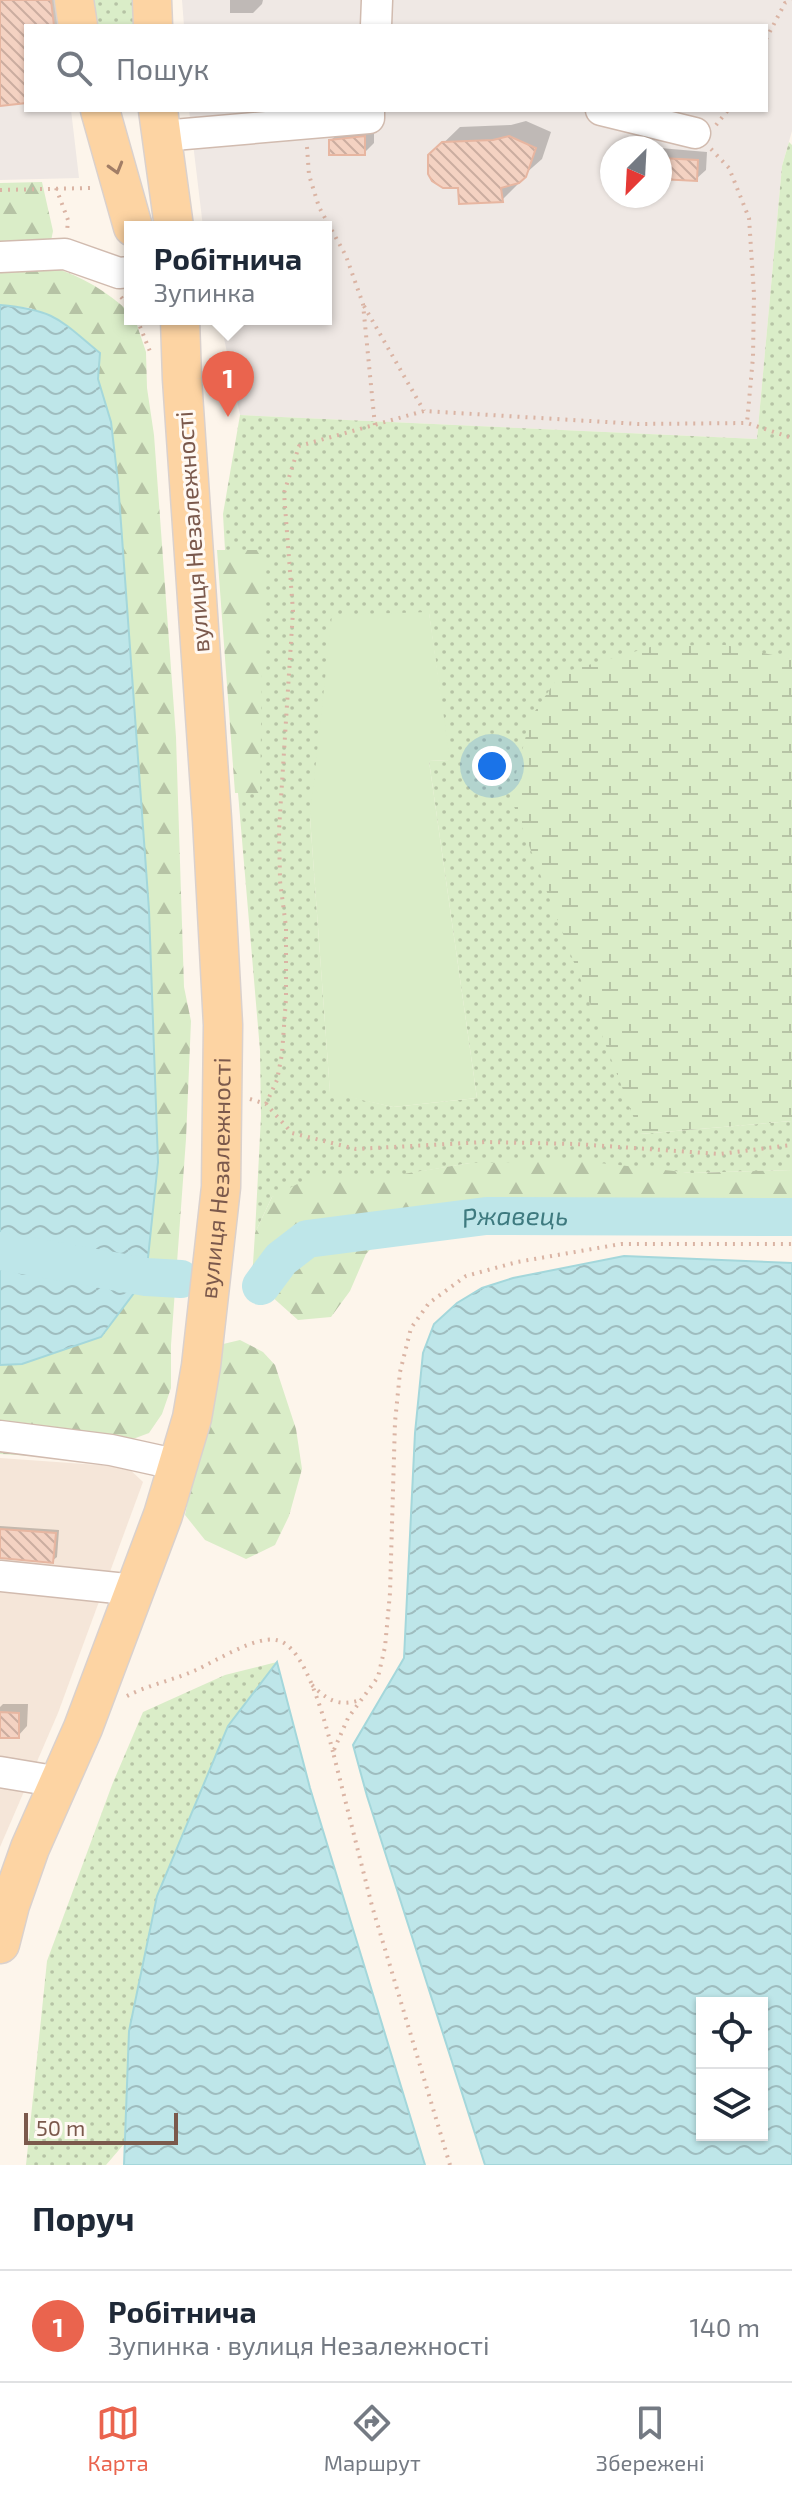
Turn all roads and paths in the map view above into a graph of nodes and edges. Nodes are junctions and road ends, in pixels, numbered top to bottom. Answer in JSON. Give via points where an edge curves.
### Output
{"nodes":[{"id":1,"x":74,"y":0,"type":"edge"},
{"id":2,"x":152,"y":0,"type":"edge"},
{"id":3,"x":377,"y":0,"type":"edge"},
{"id":4,"x":792,"y":0,"type":"edge"},
{"id":5,"x":78,"y":24,"type":"edge"},
{"id":6,"x":153,"y":24,"type":"edge"},
{"id":7,"x":376,"y":24,"type":"edge"},
{"id":8,"x":768,"y":35,"type":"edge"},
{"id":9,"x":101,"y":112,"type":"edge"},
{"id":10,"x":369,"y":112,"type":"edge"},
{"id":11,"x":609,"y":112,"type":"edge"},
{"id":12,"x":160,"y":123,"type":"edge"},
{"id":13,"x":306,"y":124,"type":"junction"},
{"id":14,"x":695,"y":133,"type":"joint"},
{"id":15,"x":0,"y":190,"type":"edge"},
{"id":16,"x":96,"y":201,"type":"dead end"},
{"id":17,"x":131,"y":221,"type":"edge"},
{"id":18,"x":173,"y":221,"type":"edge"},
{"id":19,"x":327,"y":221,"type":"edge"},
{"id":20,"x":332,"y":231,"type":"edge"},
{"id":21,"x":0,"y":257,"type":"edge"},
{"id":22,"x":124,"y":273,"type":"edge"},
{"id":23,"x":363,"y":304,"type":"junction"},
{"id":24,"x":140,"y":325,"type":"edge"},
{"id":25,"x":163,"y":325,"type":"edge"},
{"id":26,"x":178,"y":325,"type":"edge"},
{"id":27,"x":167,"y":371,"type":"junction"},
{"id":28,"x":424,"y":411,"type":"junction"},
{"id":29,"x":747,"y":423,"type":"junction"},
{"id":30,"x":375,"y":426,"type":"junction"},
{"id":31,"x":792,"y":438,"type":"edge"},
{"id":32,"x":792,"y":1145,"type":"edge"},
{"id":33,"x":792,"y":1244,"type":"edge"},
{"id":34,"x":0,"y":1436,"type":"edge"},
{"id":35,"x":179,"y":1465,"type":"junction"},
{"id":36,"x":0,"y":1576,"type":"edge"},
{"id":37,"x":136,"y":1590,"type":"junction"},
{"id":38,"x":310,"y":1683,"type":"junction"},
{"id":39,"x":126,"y":1697,"type":"dead end"},
{"id":40,"x":360,"y":1700,"type":"junction"},
{"id":41,"x":333,"y":1752,"type":"junction"},
{"id":42,"x":0,"y":1772,"type":"edge"},
{"id":43,"x":60,"y":1782,"type":"junction"},
{"id":44,"x":0,"y":1944,"type":"edge"},
{"id":45,"x":450,"y":2165,"type":"edge"}],
"edges":[{"from":1,"to":5,"type":"main road"},
{"from":2,"to":6,"type":"main road"},
{"from":3,"to":7,"type":"street"},
{"from":4,"to":8,"type":"path","via":[[785,3]]},
{"from":9,"to":17,"type":"main road","one_way":true},
{"from":10,"to":13,"type":"street","via":[[369,118]]},
{"from":11,"to":14,"type":"street"},
{"from":12,"to":13,"type":"street"},
{"from":12,"to":18,"type":"main road"},
{"from":13,"to":19,"type":"path","via":[[309,175]]},
{"from":14,"to":29,"type":"path","via":[[729,168],[749,218],[754,294]]},
{"from":15,"to":16,"type":"path","via":[[91,187]]},
{"from":20,"to":23,"type":"path"},
{"from":21,"to":22,"type":"street","via":[[65,254]]},
{"from":23,"to":28,"type":"path"},
{"from":23,"to":30,"type":"path"},
{"from":24,"to":27,"type":"path"},
{"from":25,"to":27,"type":"main road","name":"вулиця Незалежності"},
{"from":26,"to":27,"type":"main road","name":"вулиця Незалежності"},
{"from":27,"to":35,"type":"main road","name":"вулиця Незалежності","via":[[212,819],[224,1099],[221,1187],[201,1366]]},
{"from":28,"to":29,"type":"path","via":[[639,424]]},
{"from":28,"to":30,"type":"path"},
{"from":29,"to":31,"type":"path"},
{"from":30,"to":32,"type":"path","via":[[299,446],[284,493],[293,611],[279,830],[286,999],[282,1054],[266,1104],[292,1133],[356,1149],[485,1142],[720,1154]]},
{"from":33,"to":40,"type":"path","via":[[621,1244],[466,1276],[429,1303],[411,1328],[400,1372],[385,1647],[378,1677]]},
{"from":34,"to":35,"type":"street"},
{"from":35,"to":37,"type":"main road","name":"вулиця Незалежності"},
{"from":36,"to":37,"type":"street"},
{"from":37,"to":43,"type":"main road","name":"вулиця Незалежності"},
{"from":38,"to":39,"type":"path","via":[[287,1643],[274,1639],[236,1649]]},
{"from":38,"to":40,"type":"path","via":[[334,1702]]},
{"from":38,"to":41,"type":"path"},
{"from":40,"to":41,"type":"path"},
{"from":41,"to":45,"type":"path","via":[[372,1906]]},
{"from":42,"to":43,"type":"street"},
{"from":43,"to":44,"type":"main road","name":"вулиця Незалежності","via":[[30,1848]]}]}
